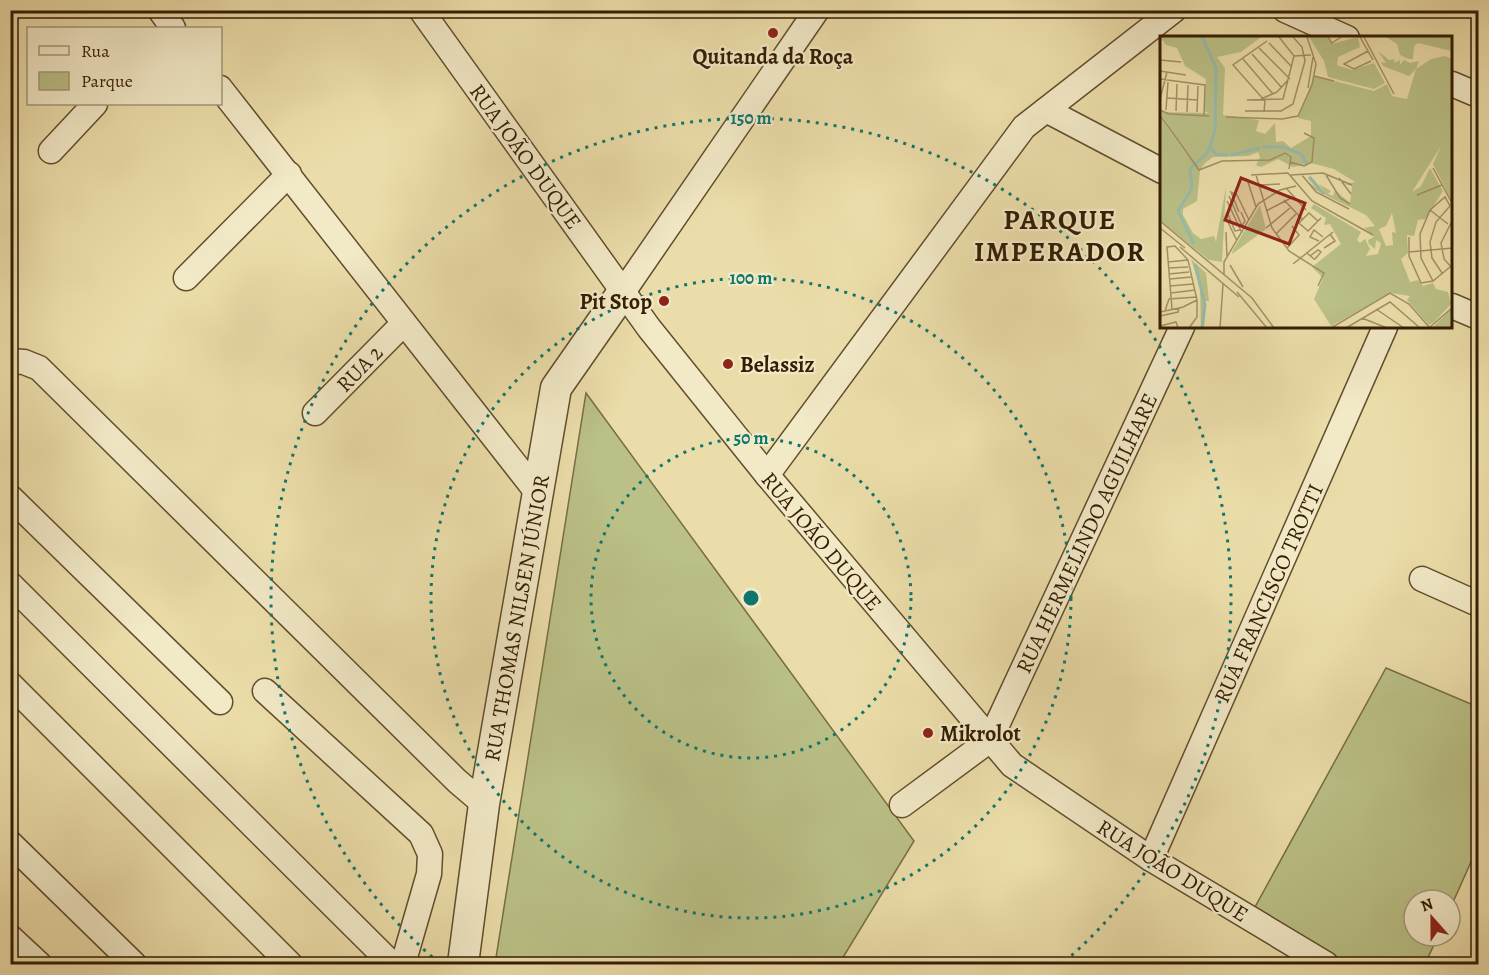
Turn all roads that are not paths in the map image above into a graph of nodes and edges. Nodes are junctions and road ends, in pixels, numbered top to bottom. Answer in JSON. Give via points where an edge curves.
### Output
{"nodes":[{"id":1,"x":421,"y":10,"type":"edge"},
{"id":2,"x":817,"y":10,"type":"edge"},
{"id":3,"x":1174,"y":10,"type":"edge"},
{"id":4,"x":1285,"y":10,"type":"edge"},
{"id":5,"x":1343,"y":36,"type":"edge"},
{"id":6,"x":1453,"y":84,"type":"edge"},
{"id":7,"x":222,"y":90,"type":"edge"},
{"id":8,"x":1479,"y":95,"type":"edge"},
{"id":9,"x":94,"y":105,"type":"edge"},
{"id":10,"x":1046,"y":110,"type":"junction"},
{"id":11,"x":51,"y":151,"type":"dead end"},
{"id":12,"x":1160,"y":170,"type":"edge"},
{"id":13,"x":289,"y":174,"type":"junction"},
{"id":14,"x":186,"y":278,"type":"dead end"},
{"id":15,"x":623,"y":292,"type":"junction"},
{"id":16,"x":1453,"y":306,"type":"edge"},
{"id":17,"x":1479,"y":317,"type":"edge"},
{"id":18,"x":403,"y":324,"type":"junction"},
{"id":19,"x":1182,"y":328,"type":"edge"},
{"id":20,"x":1385,"y":328,"type":"edge"},
{"id":21,"x":10,"y":362,"type":"edge"},
{"id":22,"x":315,"y":413,"type":"dead end"},
{"id":23,"x":766,"y":475,"type":"junction"},
{"id":24,"x":536,"y":492,"type":"junction"},
{"id":25,"x":10,"y":497,"type":"edge"},
{"id":26,"x":1422,"y":579,"type":"dead end"},
{"id":27,"x":10,"y":584,"type":"edge"},
{"id":28,"x":1479,"y":604,"type":"edge"},
{"id":29,"x":10,"y":684,"type":"edge"},
{"id":30,"x":265,"y":691,"type":"dead end"},
{"id":31,"x":220,"y":702,"type":"dead end"},
{"id":32,"x":990,"y":740,"type":"junction"},
{"id":33,"x":484,"y":804,"type":"junction"},
{"id":34,"x":902,"y":806,"type":"dead end"},
{"id":35,"x":10,"y":843,"type":"edge"},
{"id":36,"x":1151,"y":859,"type":"junction"},
{"id":37,"x":10,"y":937,"type":"edge"},
{"id":38,"x":39,"y":964,"type":"edge"},
{"id":39,"x":134,"y":964,"type":"edge"},
{"id":40,"x":290,"y":964,"type":"edge"},
{"id":41,"x":392,"y":964,"type":"edge"},
{"id":42,"x":403,"y":964,"type":"edge"},
{"id":43,"x":463,"y":964,"type":"edge"},
{"id":44,"x":1326,"y":964,"type":"edge"}],
"edges":[{"from":1,"to":15,"type":"street","name":"RUA JOÃO DUQUE"},
{"from":2,"to":15,"type":"street"},
{"from":3,"to":10,"type":"street"},
{"from":4,"to":5,"type":"street"},
{"from":6,"to":8,"type":"street"},
{"from":7,"to":13,"type":"street"},
{"from":9,"to":11,"type":"street"},
{"from":10,"to":12,"type":"street"},
{"from":10,"to":23,"type":"street","via":[[1024,127]]},
{"from":13,"to":14,"type":"street"},
{"from":13,"to":18,"type":"street"},
{"from":15,"to":23,"type":"street","name":"RUA JOÃO DUQUE"},
{"from":15,"to":24,"type":"street","name":"RUA THOMAS NILSEN JÚNIOR","via":[[556,388]]},
{"from":16,"to":17,"type":"street"},
{"from":18,"to":22,"type":"street","name":"RUA 2"},
{"from":18,"to":24,"type":"street"},
{"from":19,"to":32,"type":"street","name":"RUA HERMELINDO AGUILHARE"},
{"from":20,"to":36,"type":"street","name":"RUA FRANCISCO TROTTI"},
{"from":21,"to":33,"type":"street","via":[[39,368]]},
{"from":23,"to":32,"type":"street","name":"RUA JOÃO DUQUE"},
{"from":24,"to":33,"type":"street","name":"RUA THOMAS NILSEN JÚNIOR"},
{"from":25,"to":31,"type":"street"},
{"from":26,"to":28,"type":"street"},
{"from":27,"to":41,"type":"street"},
{"from":29,"to":40,"type":"street"},
{"from":30,"to":42,"type":"street","via":[[421,834],[430,854],[429,874]]},
{"from":32,"to":34,"type":"street"},
{"from":32,"to":36,"type":"street","name":"RUA JOÃO DUQUE","via":[[1012,765]]},
{"from":33,"to":43,"type":"street","name":"RUA THOMAS NILSEN JÚNIOR"},
{"from":35,"to":39,"type":"street"},
{"from":36,"to":44,"type":"street","name":"RUA JOÃO DUQUE"},
{"from":37,"to":38,"type":"street"}]}
